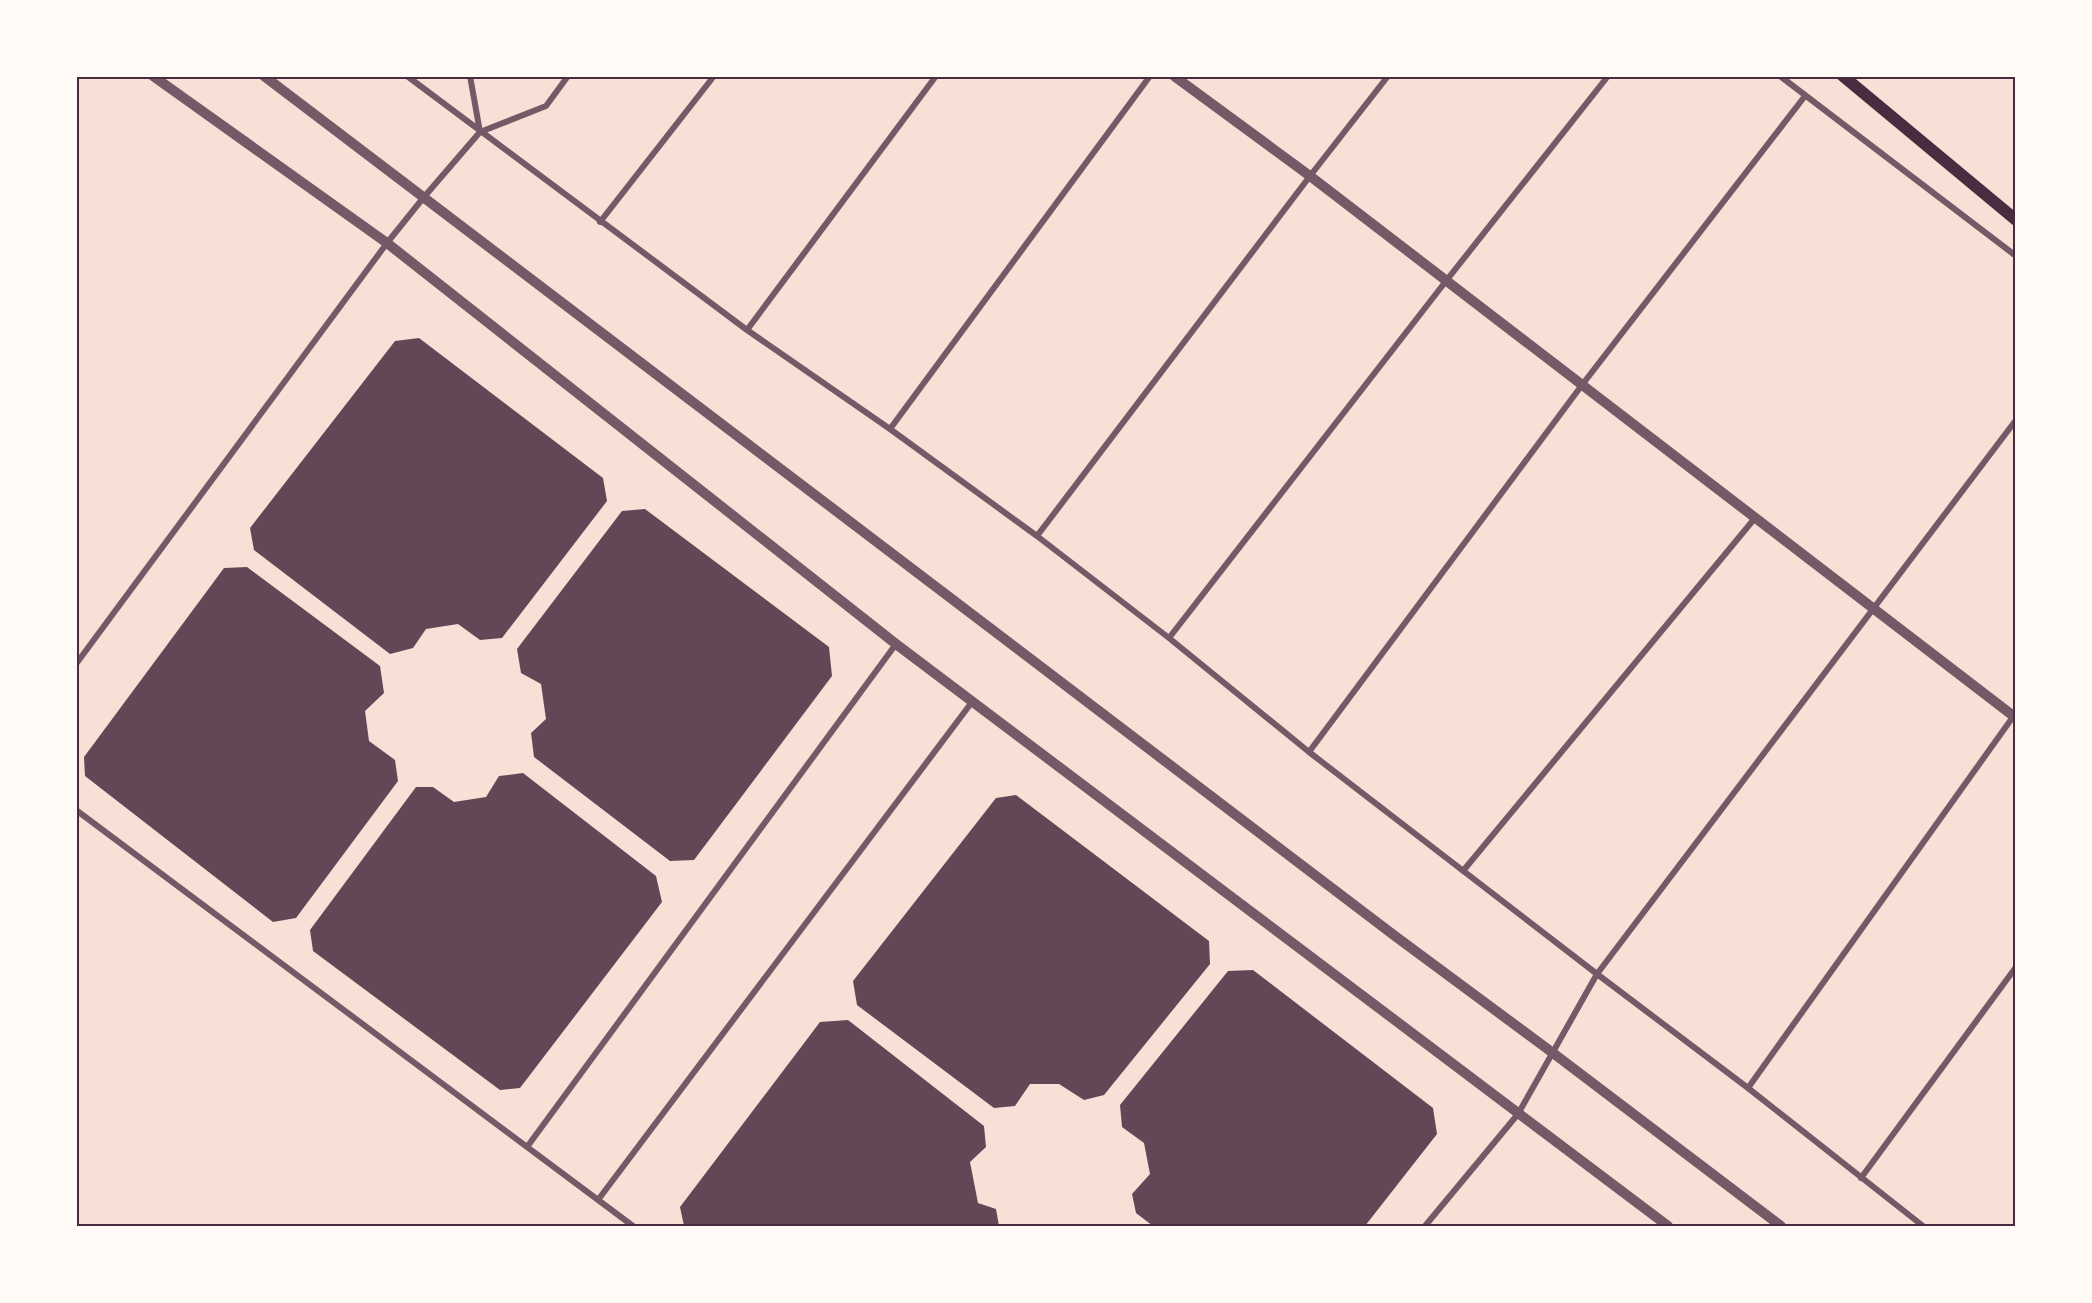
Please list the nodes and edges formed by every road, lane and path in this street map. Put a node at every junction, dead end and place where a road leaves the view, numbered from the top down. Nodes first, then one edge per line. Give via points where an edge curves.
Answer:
1 (153, 76) edge
2 (264, 76) edge
3 (407, 76) edge
4 (470, 76) edge
5 (568, 76) edge
6 (714, 76) edge
7 (936, 76) edge
8 (1150, 76) edge
9 (1174, 76) edge
10 (1388, 76) edge
11 (1608, 76) edge
12 (1780, 76) edge
13 (1843, 76) edge
14 (1805, 96) junction
15 (480, 132) junction
16 (1310, 176) junction
17 (424, 197) junction
18 (2016, 220) edge
19 (600, 222) junction
20 (387, 243) junction
21 (2016, 256) edge
22 (1446, 281) junction
23 (747, 330) junction
24 (1582, 386) junction
25 (2016, 420) edge
26 (890, 429) junction
27 (1755, 518) junction
28 (1037, 536) junction
29 (1872, 608) junction
30 (1169, 638) junction
31 (896, 644) junction
32 (76, 664) edge
33 (972, 702) junction
34 (2015, 716) edge
35 (1310, 752) junction
36 (76, 810) edge
37 (1463, 871) junction
38 (2016, 967) edge
39 (1596, 975) junction
40 (1553, 1053) junction
41 (1748, 1088) junction
42 (1518, 1114) junction
43 (527, 1148) junction
44 (1861, 1178) junction
45 (597, 1200) junction
46 (633, 1227) edge
47 (1425, 1227) edge
48 (1668, 1227) edge
49 (1781, 1227) edge
50 (1923, 1227) edge

1 - 20 street
2 - 17 street
3 - 15 street
4 - 15 street
5 - 15 street via 546,106
6 - 19 street
7 - 23 street
8 - 26 street
9 - 16 street
10 - 16 street
11 - 22 street
12 - 14 street
13 - 18 main road
14 - 21 street
14 - 24 street
15 - 17 street
15 - 19 street
16 - 22 street
16 - 28 street
17 - 20 street
17 - 40 street
19 - 23 street
20 - 31 street
20 - 32 street
22 - 24 street
22 - 30 street
23 - 26 street
24 - 27 street
24 - 35 street
25 - 29 street
26 - 28 street
27 - 29 street
27 - 37 street
28 - 30 street
29 - 34 street
29 - 39 street
30 - 35 street
31 - 33 street
31 - 43 street
33 - 42 street
33 - 45 street
34 - 41 street
35 - 37 street
36 - 43 street
37 - 39 street
38 - 44 street
39 - 40 street
39 - 41 street
40 - 42 street
40 - 49 street
41 - 44 street
42 - 47 street
42 - 48 street
43 - 45 street
44 - 50 street
45 - 46 street

